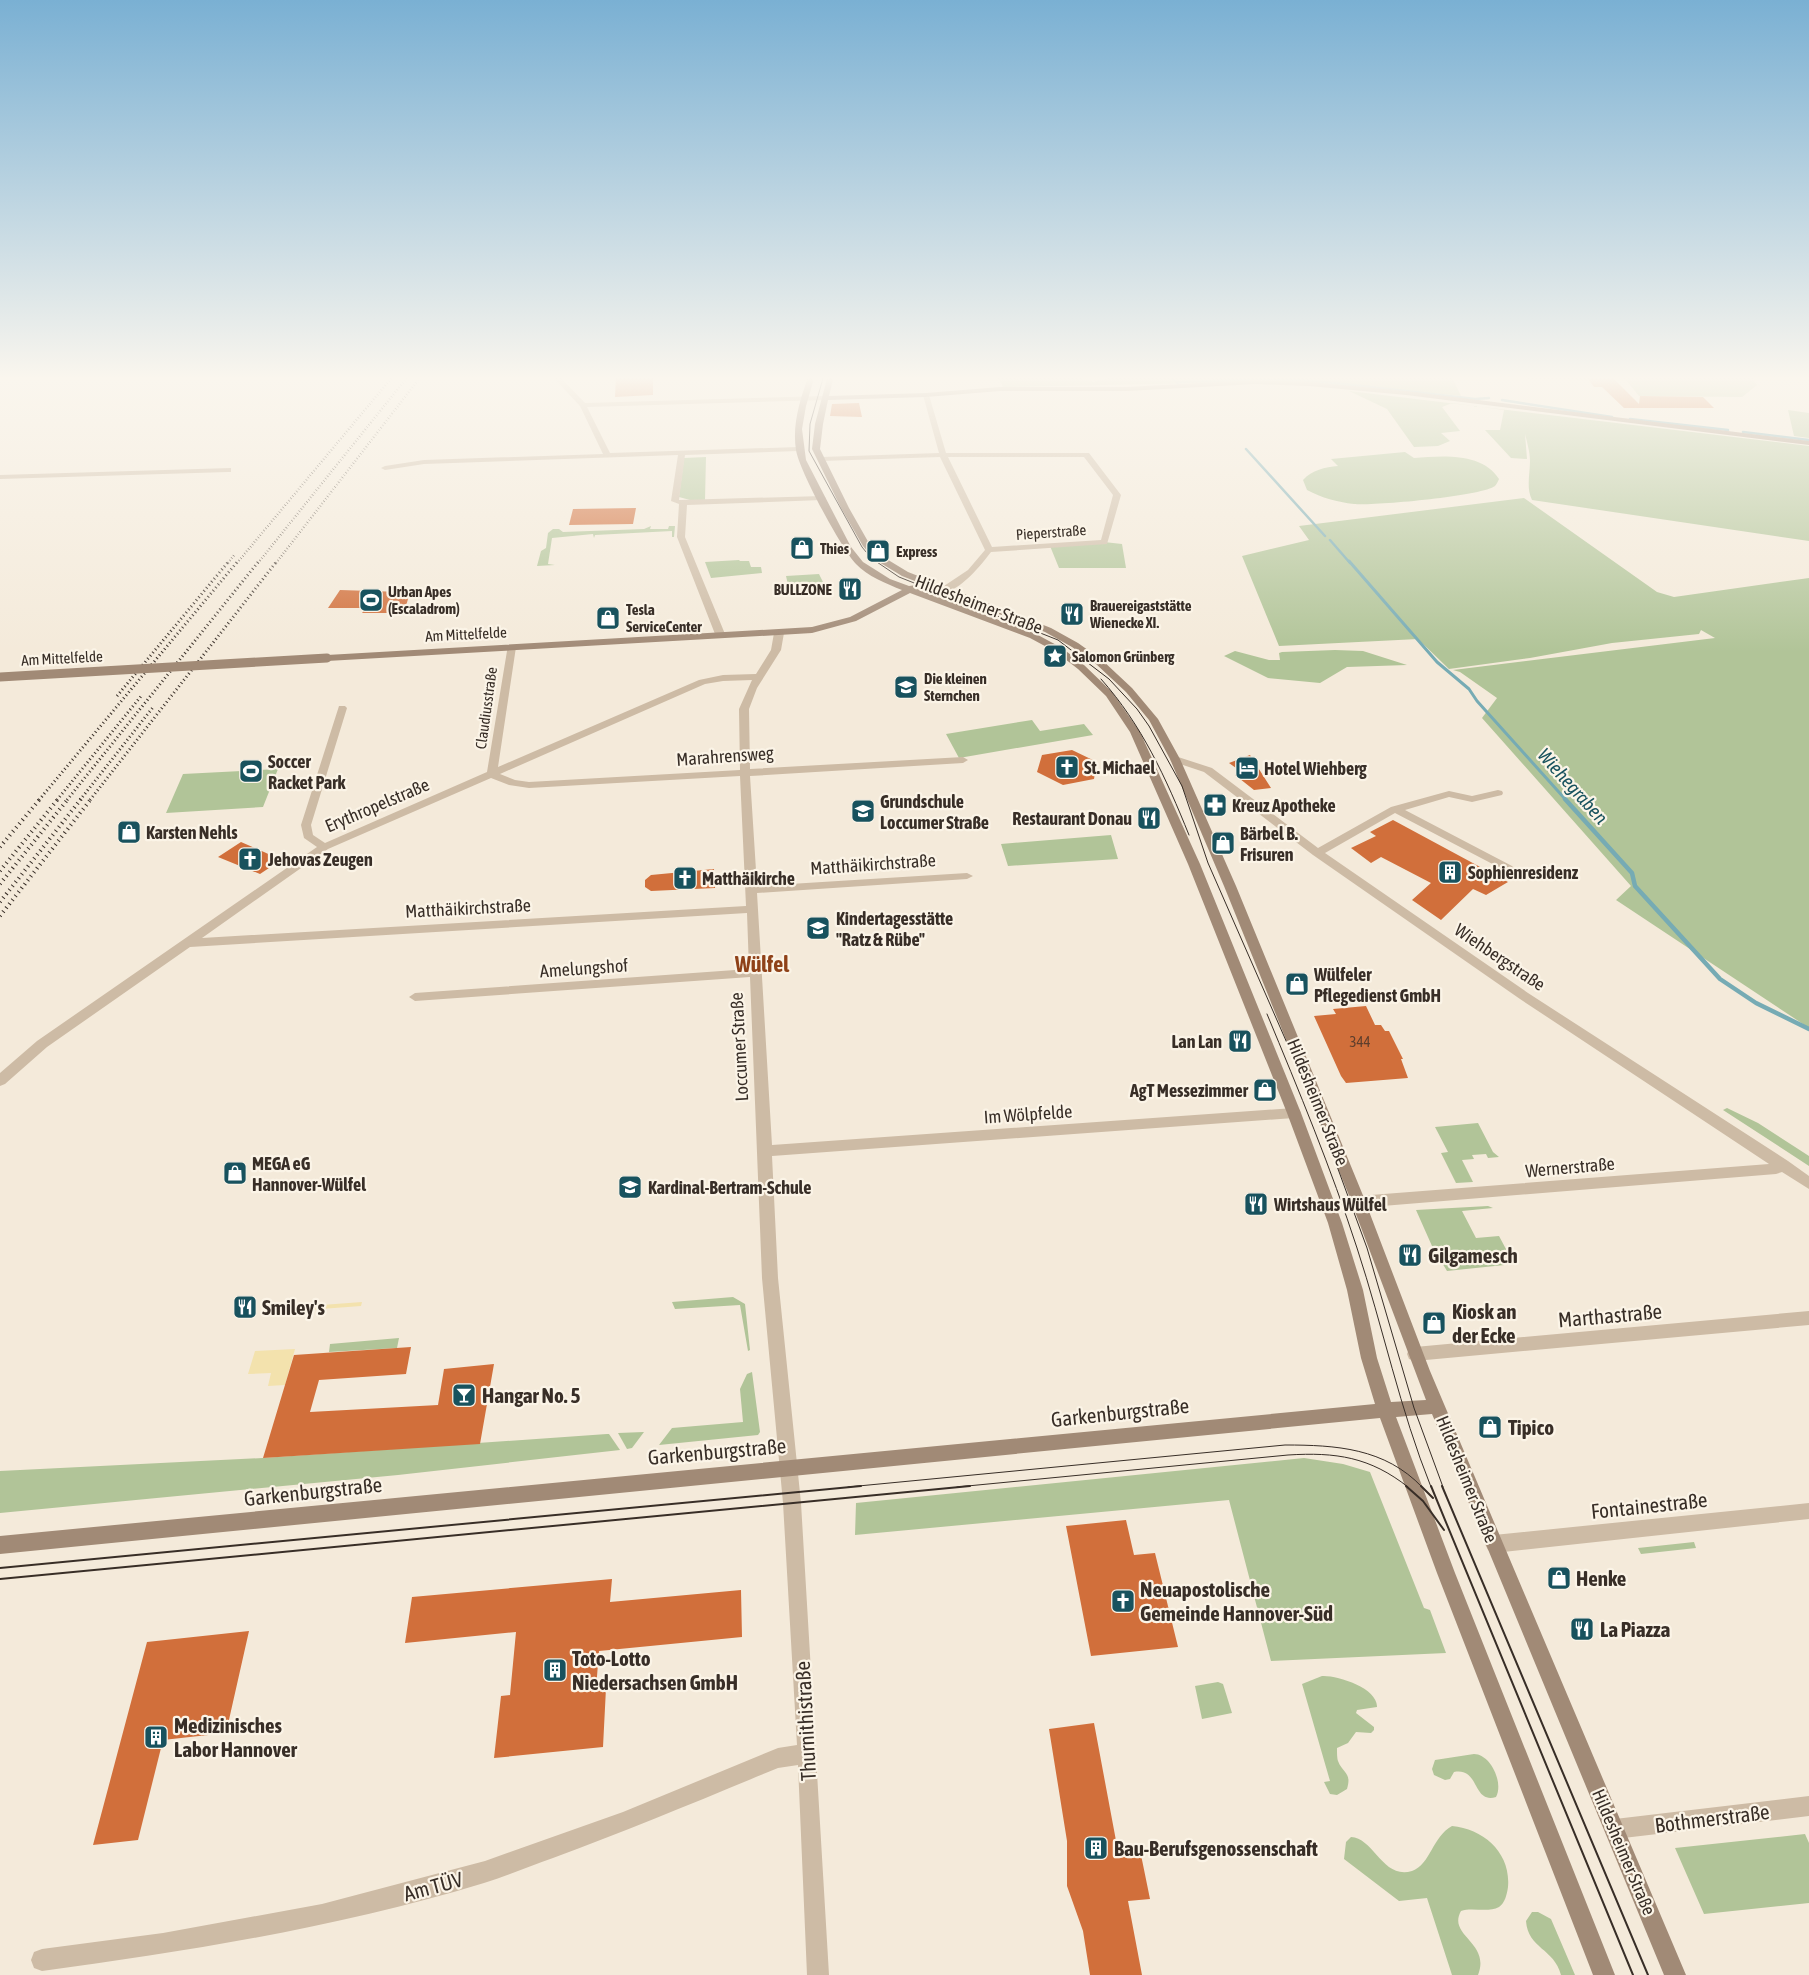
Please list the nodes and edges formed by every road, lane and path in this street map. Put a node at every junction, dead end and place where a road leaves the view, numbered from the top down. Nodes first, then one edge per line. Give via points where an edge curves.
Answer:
1 (390, 467) edge
2 (680, 467) edge
3 (806, 467) edge
4 (826, 467) edge
5 (949, 467) edge
6 (1095, 467) edge
7 (385, 468) dead end
8 (228, 470) dead end
9 (0, 477) edge
10 (822, 498) junction
11 (683, 503) junction
12 (989, 550) junction
13 (923, 582) junction
14 (910, 589) junction
15 (944, 590) junction
16 (779, 633) junction
17 (720, 634) junction
18 (511, 647) junction
19 (0, 677) edge
20 (759, 677) junction
21 (342, 708) dead end
22 (1175, 758) junction
23 (963, 760) dead end
24 (745, 772) junction
25 (492, 774) junction
26 (1498, 793) dead end
27 (1395, 809) junction
28 (324, 847) junction
29 (1317, 853) junction
30 (1508, 868) dead end
31 (967, 876) dead end
32 (751, 890) junction
33 (752, 909) junction
34 (186, 943) junction
35 (755, 973) junction
36 (415, 997) dead end
37 (0, 1081) edge
38 (1294, 1113) junction
39 (765, 1151) junction
40 (1783, 1165) junction
41 (1809, 1183) edge
42 (1358, 1202) junction
43 (1809, 1318) edge
44 (1415, 1354) junction
45 (1438, 1406) junction
46 (1385, 1410) junction
47 (789, 1467) junction
48 (1809, 1511) edge
49 (1494, 1544) junction
50 (0, 1545) edge
51 (807, 1753) junction
52 (1809, 1806) edge
53 (1615, 1829) junction
54 (42, 1960) dead end
55 (818, 1975) edge
56 (1604, 1975) edge
57 (1675, 1975) edge

1 - 7 street
2 - 11 street via 675,501
3 - 10 main road, Hildesheimer Straße
4 - 13 main road, Hildesheimer Straße via 867,546 888,566
5 - 12 street
6 - 12 street, Pieperstraße via 1117,495 1104,542
8 - 9 street
10 - 11 street
10 - 14 main road, Hildesheimer Straße via 847,548 860,564 887,581
11 - 17 street via 681,537
12 - 15 street via 971,572
13 - 14 main road, Am Mittelfelde
13 - 15 main road, Hildesheimer Straße
14 - 16 main road, Am Mittelfelde via 853,620 812,630
14 - 38 main road, Hildesheimer Straße via 1030,635 1059,650 1081,667 1120,709 1135,732 1190,855
15 - 22 main road, Hildesheimer Straße via 1048,630 1075,645 1129,690 1153,719
16 - 17 main road, Am Mittelfelde
16 - 20 street, Loccumer Straße via 776,650
17 - 18 main road, Am Mittelfelde
18 - 19 main road, Am Mittelfelde, bridge
18 - 25 street, Claudiusstraße
20 - 24 street, Loccumer Straße via 744,709
20 - 25 street, Erythropelstraße via 702,682
21 - 28 street via 306,825 308,836
22 - 29 street, Wiehbergstraße via 1208,770
22 - 42 main road, Hildesheimer Straße
23 - 24 street, Marahrensweg
24 - 25 street, Marahrensweg via 529,786 506,782
24 - 32 street, Loccumer Straße
25 - 28 street, Erythropelstraße
26 - 27 street via 1472,799 1449,794
27 - 29 street
27 - 30 street
28 - 34 street, Erythropelstraße
29 - 40 street, Wiehbergstraße via 1532,1001
31 - 32 street, Matthäikirchstraße
32 - 33 street, Loccumer Straße
33 - 34 street, Matthäikirchstraße
33 - 35 street, Loccumer Straße
34 - 37 street, Erythropelstraße via 42,1044
35 - 36 street, Amelungshof
35 - 39 street, Loccumer Straße
38 - 39 street, Im Wölpfelde
38 - 46 main road, Hildesheimer Straße via 1335,1223
39 - 47 street, Loccumer Straße via 770,1278
40 - 41 street, Wiehbergstraße
40 - 42 street, Wernerstraße via 1776,1169
42 - 44 main road, Hildesheimer Straße
43 - 44 street, Marthastraße
44 - 45 main road, Hildesheimer Straße
45 - 46 main road, Garkenburgstraße
45 - 49 main road, Hildesheimer Straße
46 - 47 main road, Garkenburgstraße
46 - 56 main road, Hildesheimer Straße
47 - 50 main road, Garkenburgstraße
47 - 51 street, Thurnithistraße
48 - 49 street, Fontainestraße
49 - 53 main road, Hildesheimer Straße
51 - 54 street, Am TÜV via 778,1758 623,1822 485,1872 371,1903 163,1944
51 - 55 street, Thurnithistraße
52 - 53 street, Bothmerstraße
53 - 57 main road, Hildesheimer Straße

